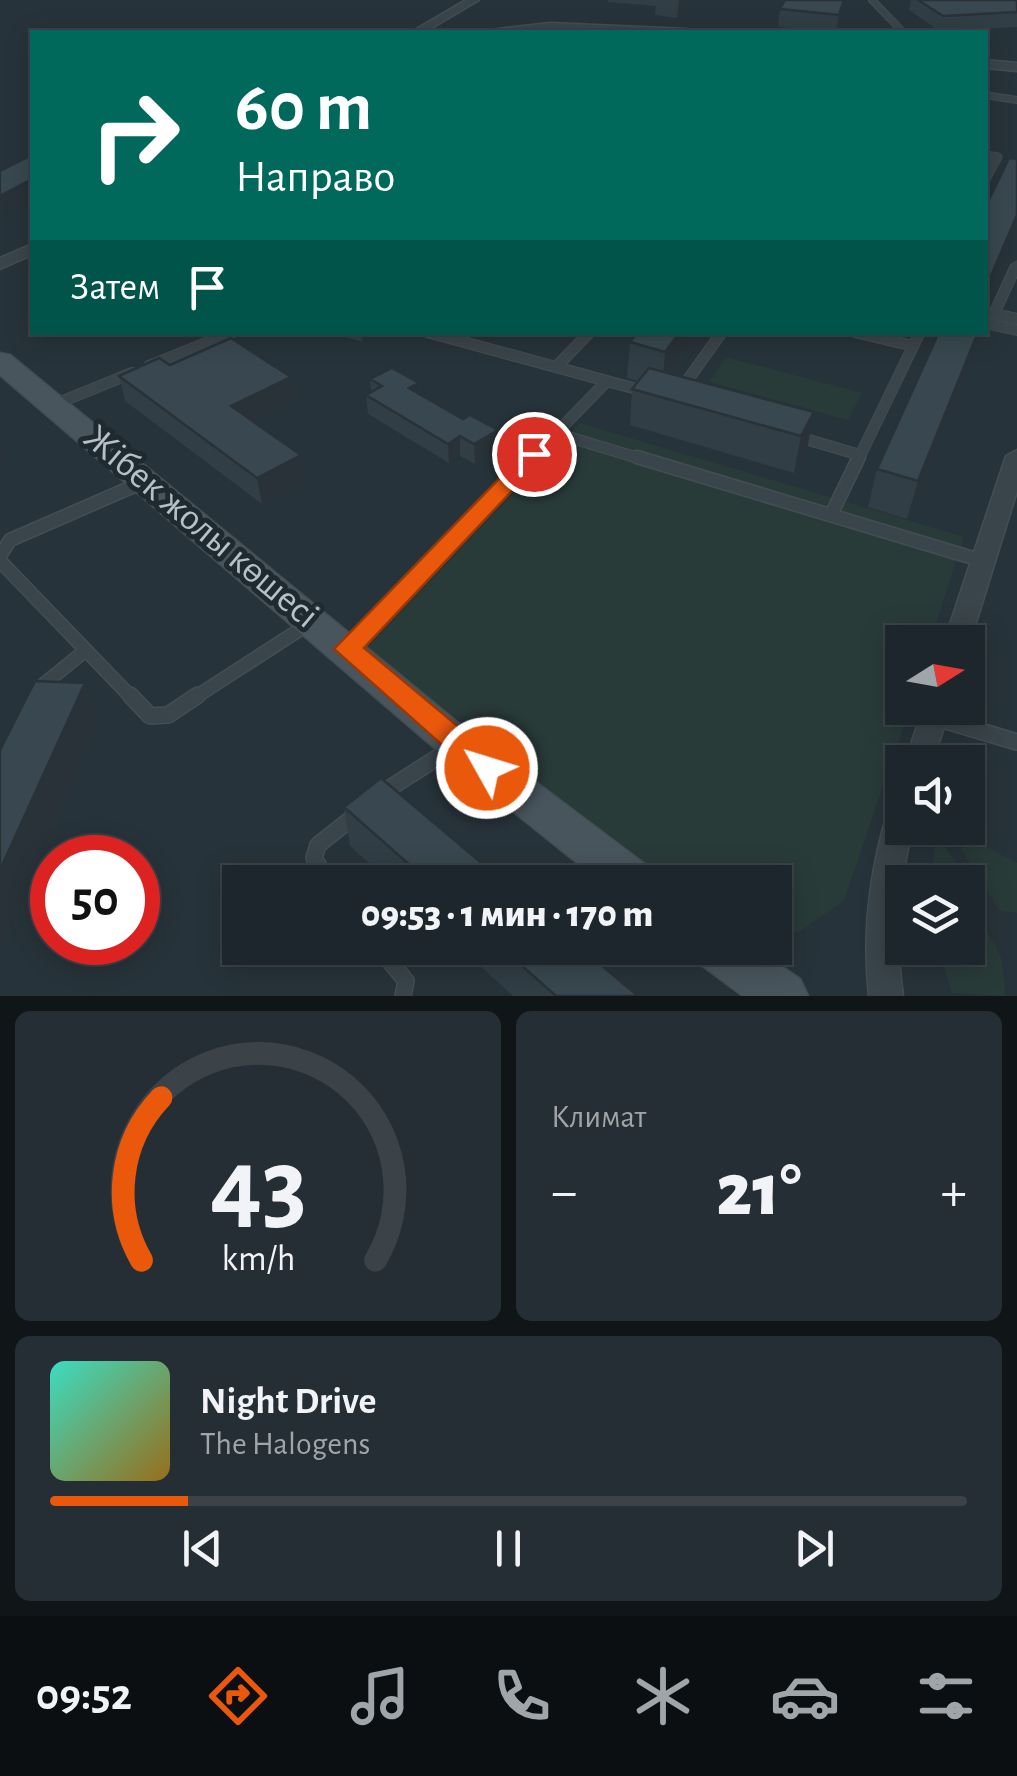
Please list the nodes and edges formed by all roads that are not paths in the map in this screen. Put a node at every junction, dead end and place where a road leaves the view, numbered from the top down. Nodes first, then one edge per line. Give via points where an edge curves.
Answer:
1 (474, 0) edge
2 (872, 0) edge
3 (421, 30) edge
4 (900, 30) edge
5 (988, 64) edge
6 (1017, 67) edge
7 (988, 95) edge
8 (1017, 100) edge
9 (988, 155) edge
10 (988, 174) edge
11 (988, 178) edge
12 (1002, 180) edge
13 (30, 249) edge
14 (0, 264) edge
15 (1017, 265) edge
16 (1017, 319) edge
17 (988, 323) edge
18 (1017, 330) edge
19 (227, 335) edge
20 (445, 335) edge
21 (587, 335) edge
22 (720, 335) edge
23 (868, 335) edge
24 (918, 335) edge
25 (913, 346) junction
26 (0, 361) edge
27 (556, 367) junction
28 (607, 380) junction
29 (657, 395) edge
30 (674, 400) edge
31 (53, 405) junction
32 (556, 432) junction
33 (786, 433) edge
34 (860, 455) junction
35 (1017, 456) edge
36 (145, 481) junction
37 (831, 515) junction
38 (5, 539) edge
39 (0, 559) edge
40 (983, 561) junction
41 (314, 621) junction
42 (962, 625) edge
43 (348, 649) junction
44 (86, 650) junction
45 (32, 693) edge
46 (970, 725) edge
47 (1017, 742) edge
48 (458, 745) junction
49 (382, 794) junction
50 (397, 806) edge
51 (895, 845) edge
52 (318, 865) edge
53 (612, 865) edge
54 (391, 965) edge
55 (740, 965) edge
56 (409, 991) edge
57 (783, 996) edge
58 (886, 996) edge

1 - 3 street
2 - 4 lane
5 - 6 street
7 - 8 lane
9 - 10 lane via 998,157
11 - 12 lane
13 - 14 street
15 - 16 lane via 994,314
17 - 18 lane
19 - 31 lane
20 - 27 lane
21 - 27 lane
22 - 30 lane
23 - 25 lane
24 - 25 lane
25 - 34 lane
26 - 31 main road, Жібек жолы көшесі
27 - 28 lane
28 - 29 lane
28 - 32 lane
31 - 36 main road, Жібек жолы көшесі
32 - 37 lane
32 - 43 lane
33 - 34 lane
34 - 37 lane
35 - 40 street
36 - 38 lane
36 - 41 main road, Жібек жолы көшесі
37 - 40 lane
38 - 39 lane
39 - 44 lane
40 - 42 street
41 - 43 main road, Жібек жолы көшесі
41 - 44 lane via 168,715 150,716
43 - 48 main road, Жібек жолы көшесі
44 - 45 lane
46 - 47 lane
48 - 49 lane
48 - 53 main road, Жібек жолы көшесі
49 - 50 lane
49 - 52 lane via 318,846
51 - 58 street via 879,917
54 - 56 lane
55 - 57 main road

